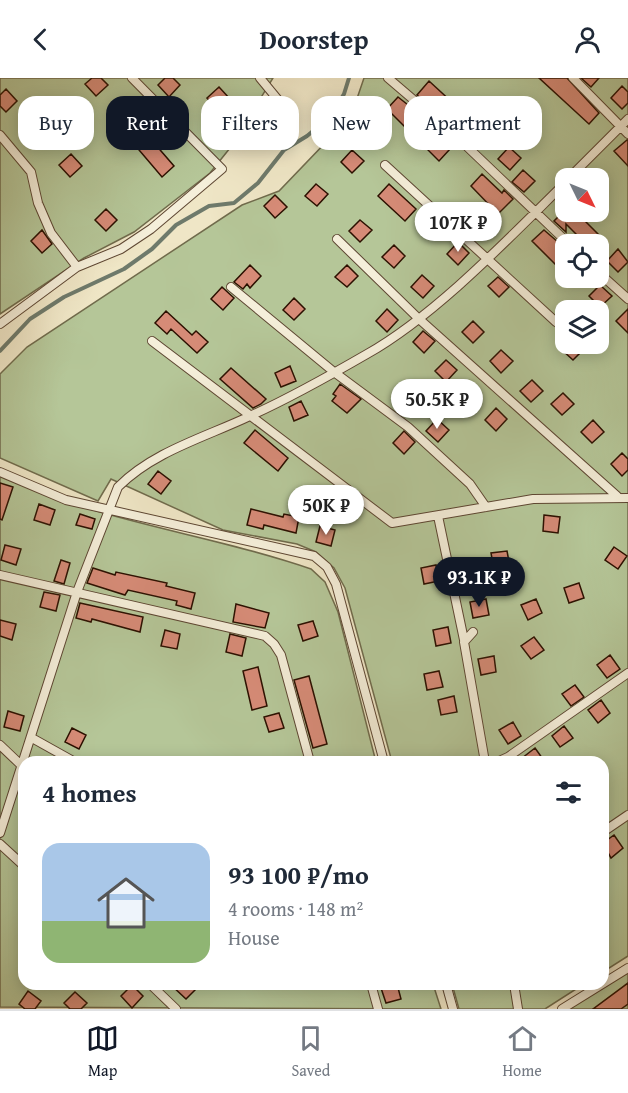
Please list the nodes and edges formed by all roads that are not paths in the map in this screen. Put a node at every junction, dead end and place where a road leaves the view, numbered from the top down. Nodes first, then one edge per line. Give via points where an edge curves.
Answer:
1 (132, 78) edge
2 (260, 78) edge
3 (388, 78) edge
4 (573, 78) edge
5 (275, 96) edge
6 (628, 119) edge
7 (621, 126) junction
8 (628, 134) edge
9 (0, 135) edge
10 (385, 165) dead end
11 (579, 168) edge
12 (555, 192) edge
13 (534, 213) junction
14 (558, 234) edge
15 (337, 239) dead end
16 (487, 258) junction
17 (77, 267) junction
18 (609, 282) edge
19 (231, 286) dead end
20 (628, 299) edge
21 (418, 318) junction
22 (555, 321) edge
23 (0, 324) edge
24 (152, 341) dead end
25 (334, 372) junction
26 (251, 416) junction
27 (0, 472) edge
28 (617, 496) junction
29 (628, 498) edge
30 (486, 507) junction
31 (107, 510) junction
32 (438, 516) junction
33 (0, 575) edge
34 (77, 592) junction
35 (473, 632) dead end
36 (464, 642) junction
37 (628, 674) edge
38 (32, 738) junction
39 (0, 745) edge
40 (25, 756) edge
41 (64, 756) edge
42 (308, 756) edge
43 (382, 756) edge
44 (484, 756) edge
45 (511, 756) edge
46 (18, 762) edge
47 (18, 775) edge
48 (628, 815) edge
49 (609, 828) edge
50 (0, 832) edge
51 (0, 844) edge
52 (18, 860) edge
53 (628, 968) edge
54 (609, 980) edge
55 (156, 990) edge
56 (373, 990) edge
57 (448, 990) edge
58 (515, 990) edge
59 (593, 990) edge
60 (176, 1009) edge
61 (378, 1009) edge
62 (453, 1009) edge
63 (518, 1009) edge
64 (562, 1009) edge

1 - 17 lane via 222,170 151,230 121,249
2 - 5 lane
3 - 13 lane via 457,136
4 - 7 lane
6 - 7 lane
7 - 8 lane
7 - 11 lane
9 - 17 lane via 31,172 38,203 51,233
10 - 16 lane
12 - 13 lane
13 - 14 lane
13 - 16 lane
15 - 21 lane
16 - 21 lane
16 - 22 lane
17 - 23 lane
18 - 20 lane
19 - 25 lane
21 - 25 lane
21 - 28 lane
24 - 26 lane
25 - 26 lane
25 - 30 lane via 408,427 470,484
26 - 31 lane via 165,454 130,475 118,487
26 - 32 lane via 392,523
27 - 31 lane via 66,500
28 - 29 lane
28 - 30 lane via 533,499
30 - 32 lane
31 - 34 lane
31 - 43 lane via 297,550 314,556 327,567 336,584
32 - 36 lane
33 - 34 lane
34 - 38 lane
34 - 42 lane via 265,636 281,655
35 - 36 lane
36 - 44 lane
37 - 45 lane
38 - 40 lane
38 - 41 lane
39 - 46 lane
47 - 50 lane
48 - 49 lane
51 - 52 lane
53 - 54 lane
55 - 60 lane
56 - 61 lane
57 - 62 lane
58 - 63 lane
59 - 64 lane

